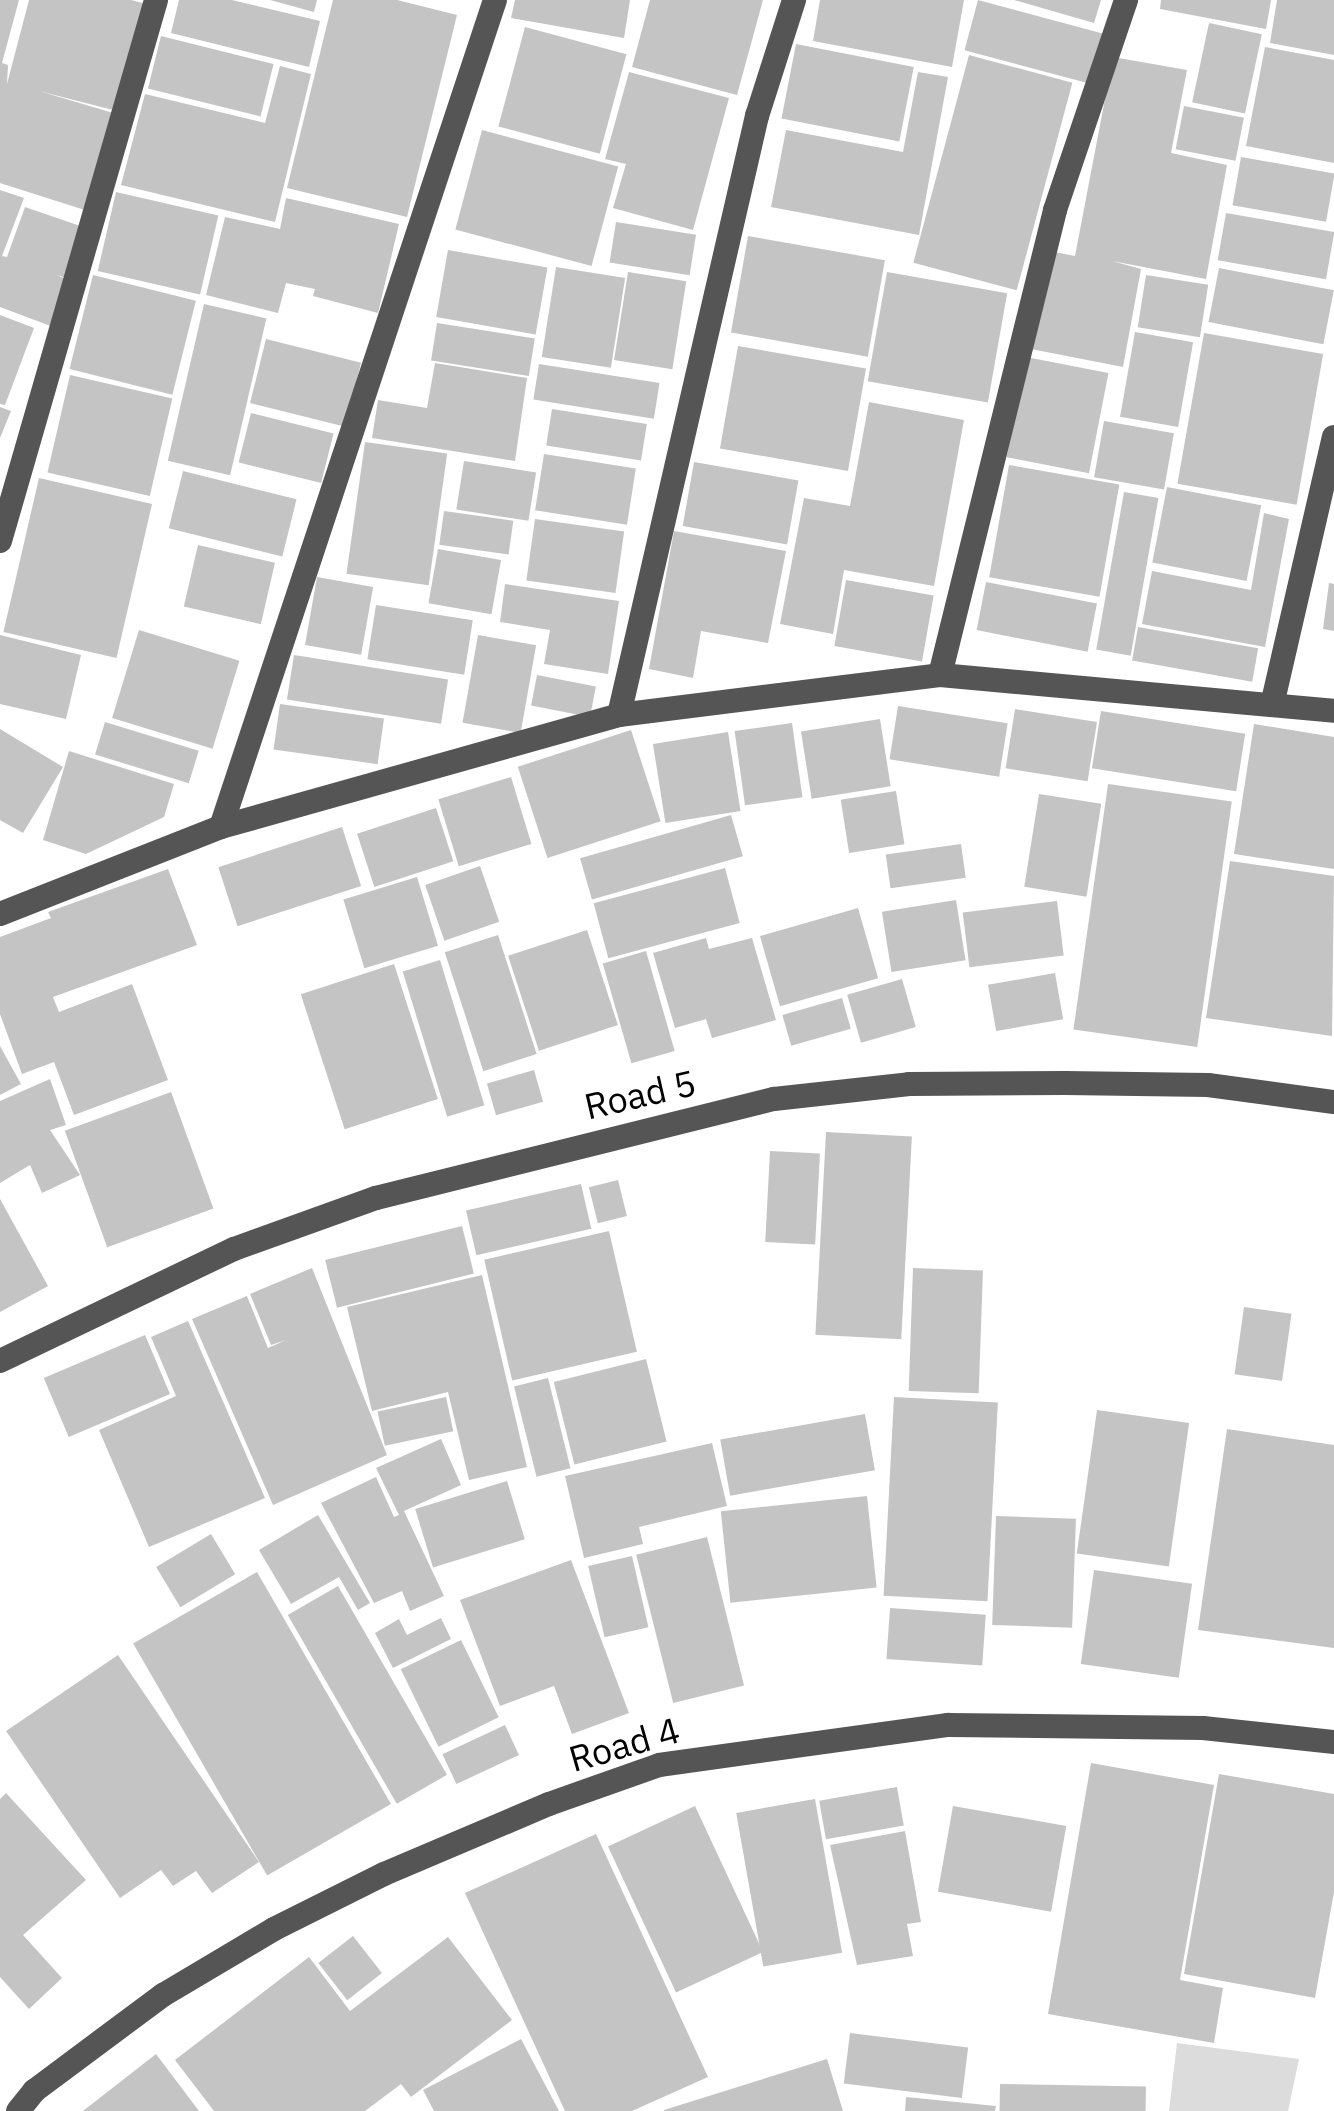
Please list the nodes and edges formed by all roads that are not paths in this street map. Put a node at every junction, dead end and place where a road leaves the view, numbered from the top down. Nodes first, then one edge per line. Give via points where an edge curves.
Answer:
1 (156, 0) edge
2 (495, 0) edge
3 (794, 0) edge
4 (1126, 0) edge
5 (1334, 437) edge
6 (0, 541) edge
7 (940, 675) junction
8 (1272, 705) junction
9 (1334, 711) edge
10 (619, 715) junction
11 (221, 827) junction
12 (0, 914) edge
13 (1334, 1102) edge
14 (0, 1361) edge
15 (1334, 1742) edge
16 (19, 2111) edge

1 - 6 street
2 - 11 street
3 - 10 street via 757,116
4 - 7 street via 1055,210
5 - 8 street
7 - 8 street
7 - 10 street
8 - 9 street
10 - 11 street
11 - 12 street
13 - 14 street, Road 5 via 1208,1085 1065,1083 908,1084 774,1099 376,1198 234,1249
15 - 16 street, Road 4 via 1203,1728 948,1725 659,1765 384,1874 274,1929 163,1995 34,2091

